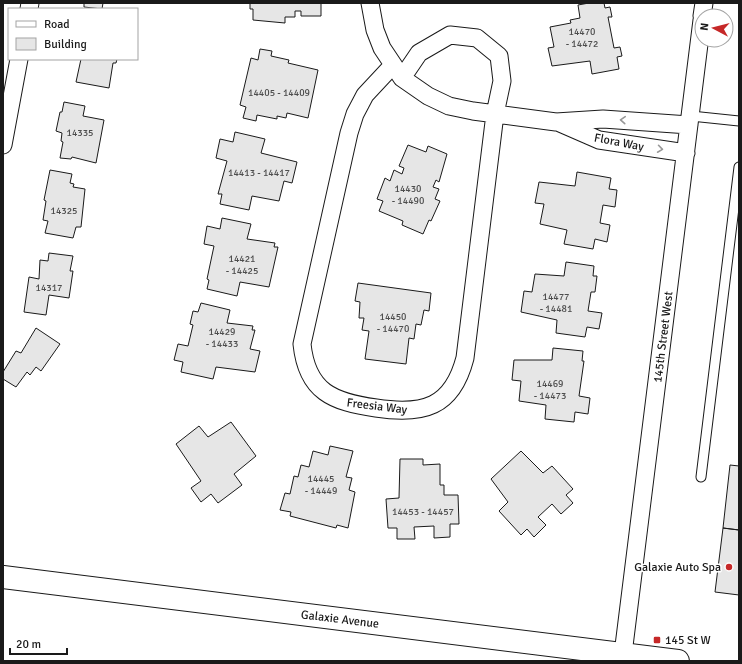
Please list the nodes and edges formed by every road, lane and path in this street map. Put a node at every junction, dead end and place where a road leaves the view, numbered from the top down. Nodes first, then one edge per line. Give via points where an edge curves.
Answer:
1 (370, 3) edge
2 (699, 48) edge
3 (14, 61) edge
4 (397, 71) junction
5 (495, 114) junction
6 (690, 120) junction
7 (739, 121) edge
8 (556, 122) junction
9 (3, 145) edge
10 (686, 153) junction
11 (739, 167) edge
12 (701, 477) dead end
13 (3, 577) edge
14 (623, 654) junction
15 (678, 661) edge

1 - 4 street, Flora Way via 375,30 382,48
2 - 6 street, 145th Street West
3 - 9 street
4 - 5 street, Flora Way via 428,96 449,106
4 - 5 street via 419,53 450,35 477,38 499,56 502,81
4 - 5 street, Freesia Way via 365,95 351,127 303,332 306,369 312,380 330,397 353,405 408,411 432,405 451,391 458,381 465,358
5 - 8 street, Flora Way
6 - 7 lane
6 -> 8 street, Flora Way via 603,119
6 - 10 street, 145th Street West
8 -> 10 street, Flora Way via 599,140
10 - 14 street, 145th Street West
11 - 12 lane
13 - 14 street, Galaxie Avenue
14 - 15 street, Galaxie Avenue

